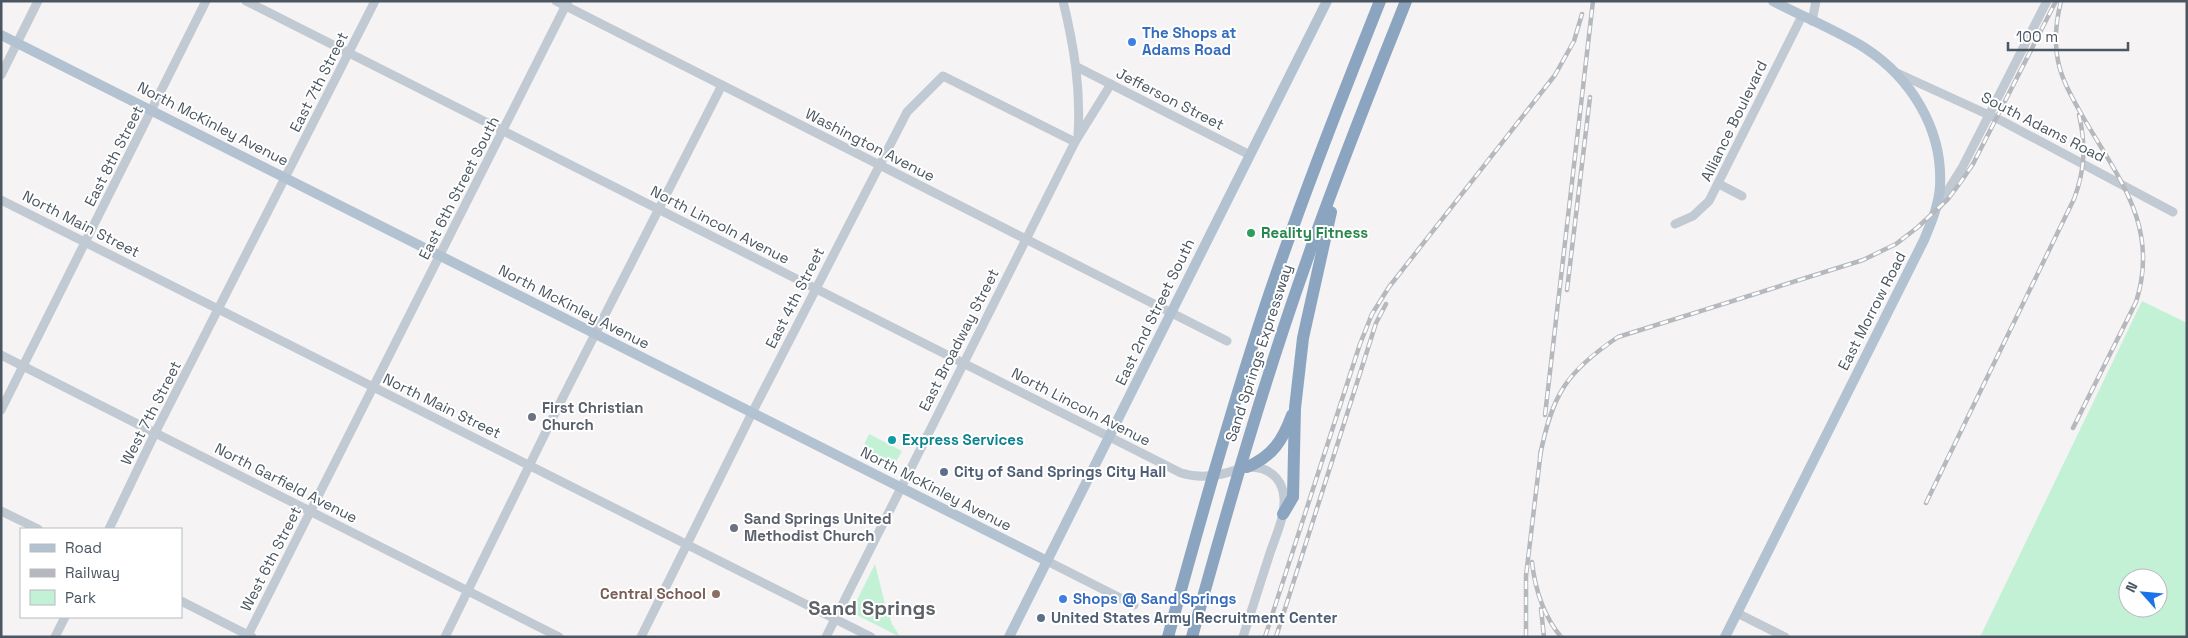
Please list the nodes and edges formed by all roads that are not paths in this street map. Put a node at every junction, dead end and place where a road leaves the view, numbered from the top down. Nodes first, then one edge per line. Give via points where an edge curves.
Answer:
1 (38, 1) edge
2 (206, 1) edge
3 (246, 1) edge
4 (375, 1) edge
5 (556, 1) edge
6 (1063, 1) edge
7 (1327, 1) edge
8 (1380, 1) edge
9 (1406, 1) edge
10 (1773, 1) edge
11 (1816, 1) edge
12 (2047, 1) edge
13 (567, 4) edge
14 (1802, 16) junction
15 (1812, 21) junction
16 (1, 35) edge
17 (17, 43) junction
18 (349, 53) junction
19 (1077, 67) junction
20 (1897, 74) junction
21 (1, 75) edge
22 (1112, 84) junction
23 (722, 85) junction
24 (152, 110) junction
25 (1989, 115) junction
26 (504, 131) junction
27 (1076, 140) junction
28 (1250, 155) junction
29 (879, 164) junction
30 (1342, 164) junction
31 (286, 178) junction
32 (1718, 184) junction
33 (1742, 196) dead end
34 (1, 200) edge
35 (1937, 208) junction
36 (659, 209) junction
37 (2173, 212) dead end
38 (1675, 224) dead end
39 (1026, 239) junction
40 (86, 242) junction
41 (440, 256) junction
42 (815, 289) junction
43 (219, 309) junction
44 (1172, 312) junction
45 (596, 334) junction
46 (1227, 341) dead end
47 (1, 355) edge
48 (963, 363) junction
49 (22, 365) junction
50 (374, 388) junction
51 (1295, 408) junction
52 (1, 410) edge
53 (752, 413) junction
54 (156, 432) junction
55 (1110, 437) junction
56 (531, 465) junction
57 (1247, 467) junction
58 (901, 488) junction
59 (1, 511) edge
60 (310, 512) junction
61 (1283, 514) junction
62 (36, 528) edge
63 (108, 528) edge
64 (687, 543) junction
65 (1047, 561) junction
66 (468, 590) junction
67 (182, 602) edge
68 (1134, 605) dead end
69 (1738, 613) junction
70 (64, 618) edge
71 (835, 619) junction
72 (249, 636) edge
73 (55, 637) edge
74 (445, 637) edge
75 (559, 637) edge
76 (641, 637) edge
77 (826, 637) edge
78 (871, 637) edge
79 (1009, 637) edge
80 (1168, 637) edge
81 (1192, 637) edge
82 (1243, 637) edge
83 (1725, 637) edge
84 (1785, 637) edge

1 - 17 street
2 - 24 street, East 8th Street
3 - 18 street, North Lincoln Avenue
4 - 18 street, East 7th Street
5 - 13 street, Washington Avenue
6 - 19 street, East Broadway Street
7 - 28 main road, East 2nd Street South
8 - 80 highway, Sand Springs Expressway via 1264,312 1205,502
9 - 30 highway, Sand Springs Expressway
10 - 14 main road, South Adams Road
11 - 15 street
12 - 25 street, East Morrow Road
13 - 23 street, Washington Avenue
13 - 26 street, East 6th Street South
14 - 15 main road, South Adams Road
14 - 32 street, Alliance Boulevard
15 - 20 main road, South Adams Road via 1865,48
16 - 17 main road, North McKinley Avenue
17 - 21 street
17 - 24 main road, North McKinley Avenue
18 - 26 street, North Lincoln Avenue
18 - 31 street, East 7th Street
19 - 22 street, Jefferson Street
19 - 27 street, East Broadway Street via 1079,104
20 - 25 street, South Adams Road
20 - 35 main road, South Adams Road via 1922,109 1938,150 1940,187
22 - 27 street
22 - 28 street, Jefferson Street
23 - 29 street, Washington Avenue
23 - 36 street
24 - 31 main road, North McKinley Avenue
24 - 40 street, East 8th Street
25 - 35 street, East Morrow Road
25 - 37 street, South Adams Road
26 - 36 street, North Lincoln Avenue
26 - 41 street, East 6th Street South
27 - 29 street, East 4th Street via 943,76 907,112
27 - 39 street, East Broadway Street
28 - 44 main road, East 2nd Street South
29 - 39 street, Washington Avenue
29 - 42 street, East 4th Street
30 - 51 highway via 1303,338
30 - 81 highway, Sand Springs Expressway via 1307,258 1247,442
31 - 41 main road, North McKinley Avenue
31 - 43 street, East 7th Street
32 - 33 street
32 - 38 street, Alliance Boulevard via 1702,209
34 - 40 street, North Main Street
35 - 69 main road, East Morrow Road
36 - 42 street, North Lincoln Avenue
36 - 45 street
39 - 44 street, Washington Avenue
39 - 48 street, East Broadway Street
40 - 43 street, North Main Street
40 - 49 street, East 8th Street
41 - 45 main road, North McKinley Avenue
41 - 50 street, East 6th Street South
42 - 48 street, North Lincoln Avenue
42 - 53 street, East 4th Street
43 - 50 street, North Main Street
43 - 54 street, West 7th Street
44 - 46 street, Washington Avenue
44 - 55 main road, East 2nd Street South
45 - 53 main road, North McKinley Avenue
45 - 56 street
47 - 49 street, North Garfield Avenue
48 - 55 street, North Lincoln Avenue
48 - 58 street, East Broadway Street
49 - 52 street, East 8th Street
49 - 54 street, North Garfield Avenue
50 - 56 street, North Main Street
50 - 60 street, West 6th Street
51 - 57 highway via 1276,448 1261,461
51 - 61 highway via 1293,497
53 - 58 main road, North McKinley Avenue
53 - 64 street, East 4th Street
54 - 60 street, North Garfield Avenue
54 - 63 street, West 7th Street
55 - 57 street, North Lincoln Avenue via 1193,476 1222,474
55 - 65 main road, East 2nd Street South
56 - 64 street, North Main Street
56 - 66 street
57 - 61 street via 1267,470 1279,480 1284,498
58 - 65 main road, North McKinley Avenue
58 - 71 street, East Broadway Street
59 - 62 street
60 - 66 street, North Garfield Avenue
60 - 72 street, West 6th Street
61 - 82 street
64 - 71 street, North Main Street
64 - 76 street, East 4th Street
65 - 68 street, North McKinley Avenue
65 - 79 main road, East 2nd Street South
66 - 74 street
66 - 75 street, North Garfield Avenue
67 - 72 street
69 - 83 main road, East Morrow Road
69 - 84 street
70 - 73 street
71 - 77 street, East Broadway Street
71 - 78 street, North Main Street

